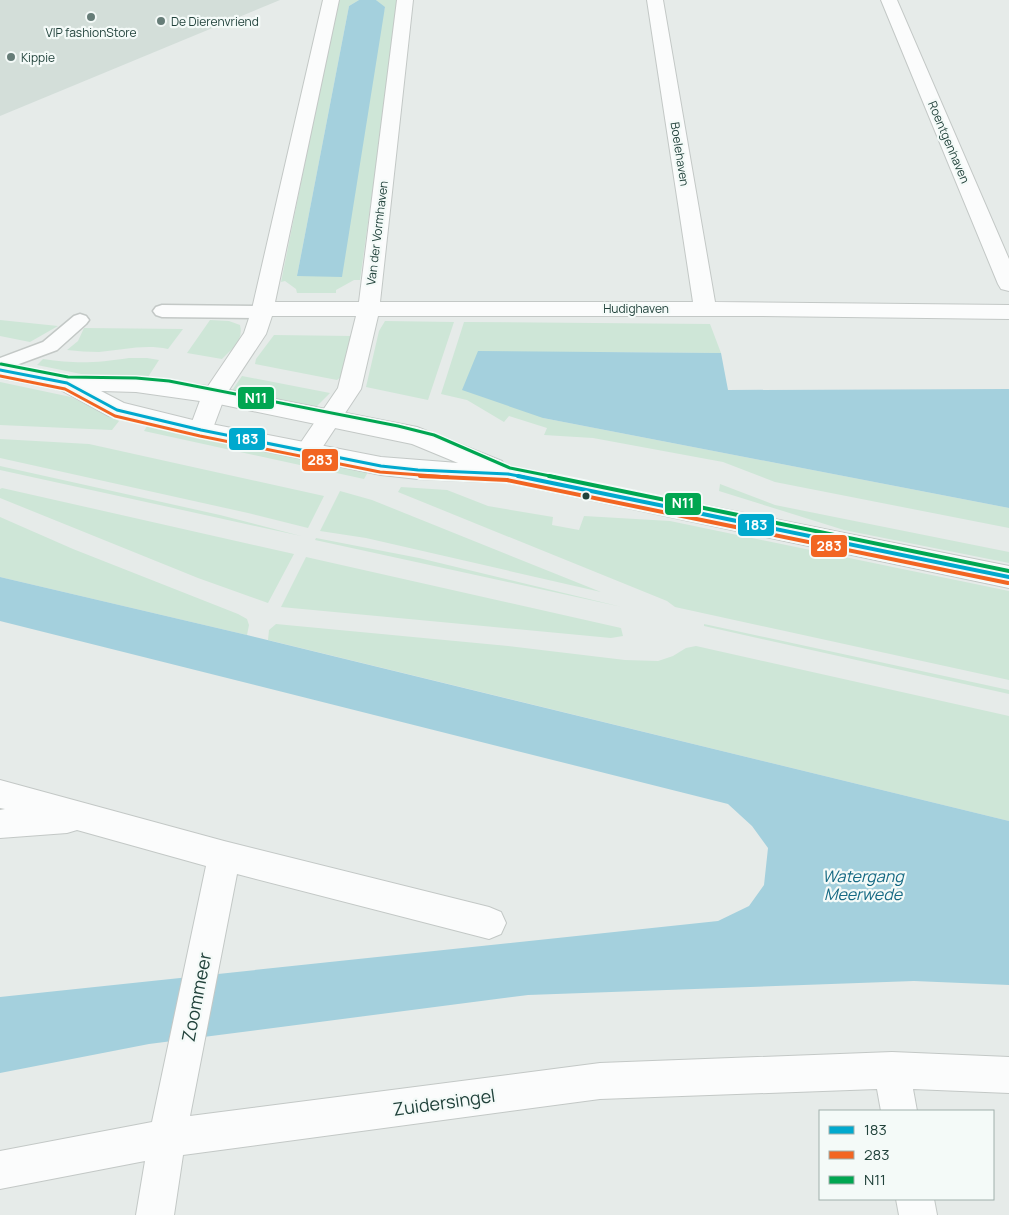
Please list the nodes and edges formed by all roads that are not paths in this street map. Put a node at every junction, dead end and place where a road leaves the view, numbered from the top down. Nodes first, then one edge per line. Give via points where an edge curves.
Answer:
1 (331, 0) edge
2 (405, 0) edge
3 (655, 0) edge
4 (889, 0) edge
5 (1009, 284) edge
6 (369, 307) junction
7 (705, 309) junction
8 (162, 311) dead end
9 (262, 311) junction
10 (1009, 312) edge
11 (80, 320) dead end
12 (0, 365) edge
13 (0, 370) edge
14 (67, 383) junction
15 (214, 395) junction
16 (330, 418) junction
17 (201, 430) junction
18 (307, 451) junction
19 (508, 474) junction
20 (1009, 577) edge
21 (0, 794) edge
22 (88, 817) junction
23 (0, 824) edge
24 (224, 856) junction
25 (488, 923) dead end
26 (892, 1070) junction
27 (1009, 1075) edge
28 (899, 1110) edge
29 (167, 1138) junction
30 (0, 1170) edge
31 (915, 1200) edge
32 (155, 1215) edge
33 (918, 1215) edge

1 - 9 street
2 - 6 street, Van der Vormhaven
3 - 7 street, Boelehaven
4 - 5 street, Roentgenhaven
6 - 7 street, Hudighaven
6 - 9 street, Hudighaven
6 - 16 street, Van der Vormhaven via 348,389
7 - 10 street, Hudighaven
8 - 9 lane
9 - 15 street via 255,334
11 - 12 lane via 50,346
13 - 14 street
14 - 15 street via 136,384
14 - 17 street via 117,410
15 - 16 street
15 - 17 street
16 - 18 street, Van der Vormhaven
16 - 19 street via 432,440
17 - 18 street
18 - 19 street via 388,467
19 - 20 street
21 - 22 street
22 - 23 street
22 - 24 street
24 - 25 street
24 - 29 street, Zoommeer
26 - 27 street, Zuidersingel
26 - 28 street
26 - 29 street, Zuidersingel via 600,1081
29 - 30 street, Zuidersingel
29 - 32 street, Zoommeer
31 - 33 street

